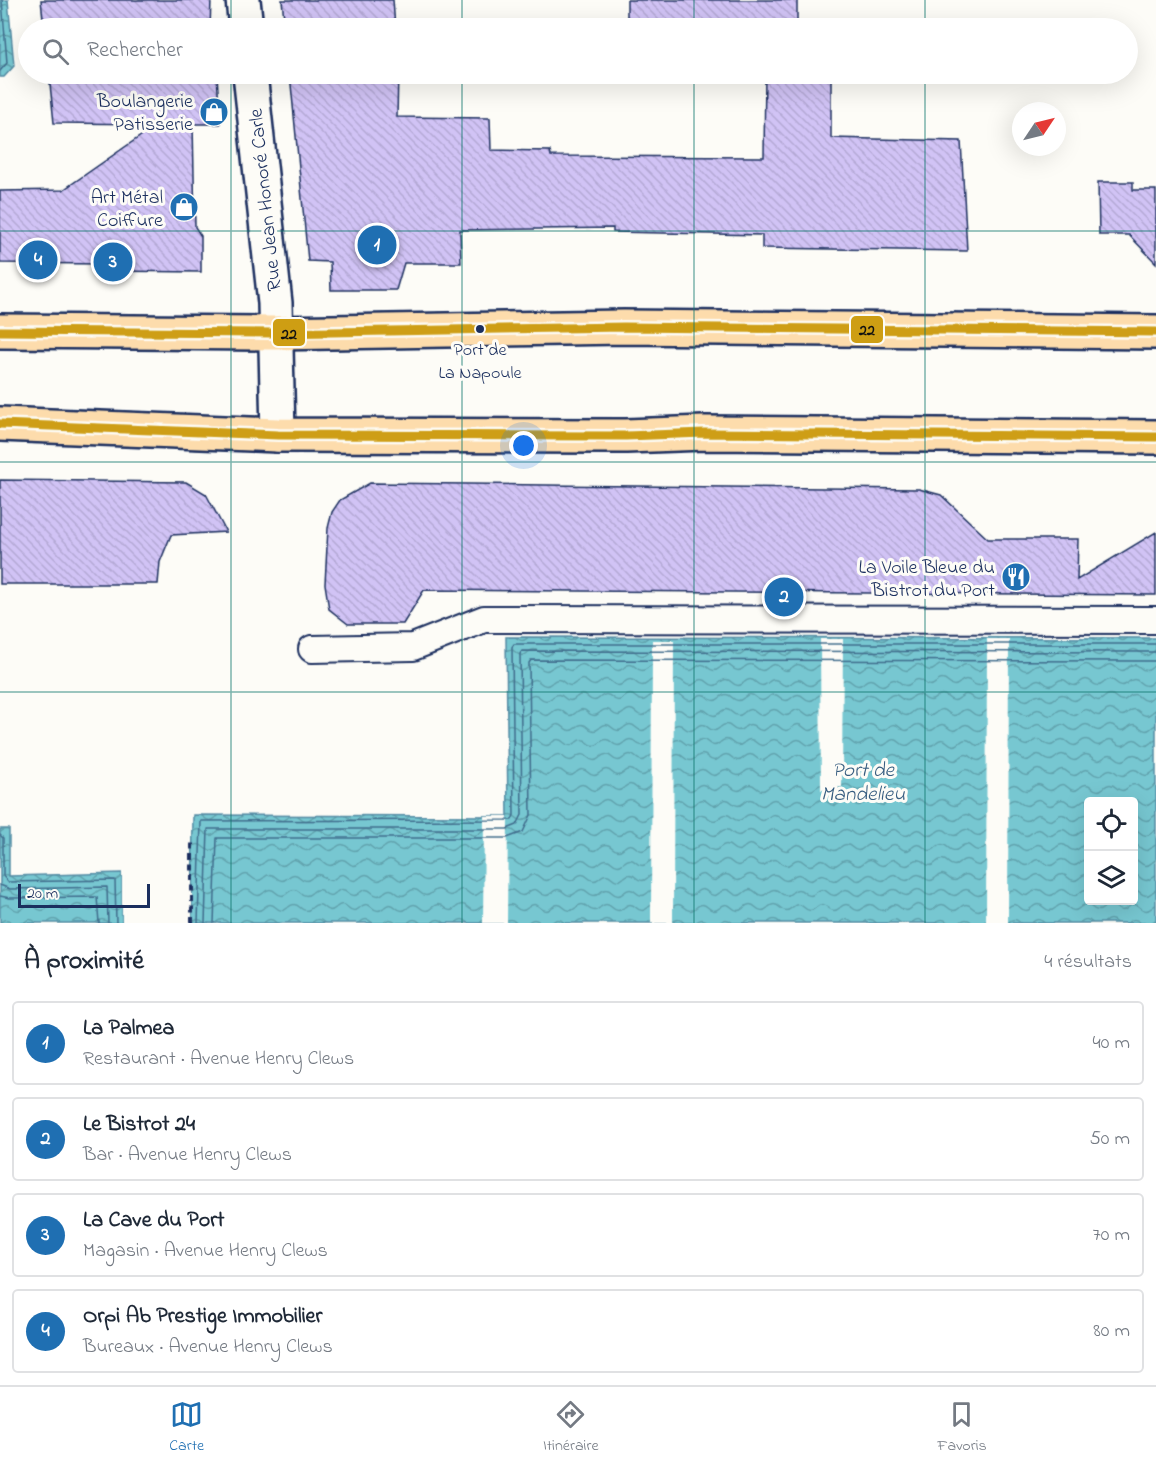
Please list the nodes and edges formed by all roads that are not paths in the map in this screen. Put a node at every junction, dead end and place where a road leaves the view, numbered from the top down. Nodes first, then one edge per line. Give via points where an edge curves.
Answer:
1 (243, 0) edge
2 (245, 18) edge
3 (251, 84) edge
4 (0, 331) edge
5 (1156, 332) edge
6 (275, 333) junction
7 (0, 424) edge
8 (278, 435) junction
9 (1156, 437) edge
10 (1156, 620) edge
11 (312, 649) dead end

1 - 2 street
3 - 6 street, Rue Jean Honoré Carle
4 - 6 main road
5 - 6 main road via 624,327
6 - 8 street, Rue Jean Honoré Carle
7 - 8 main road
8 - 9 main road
10 - 11 lane via 484,620 413,646

